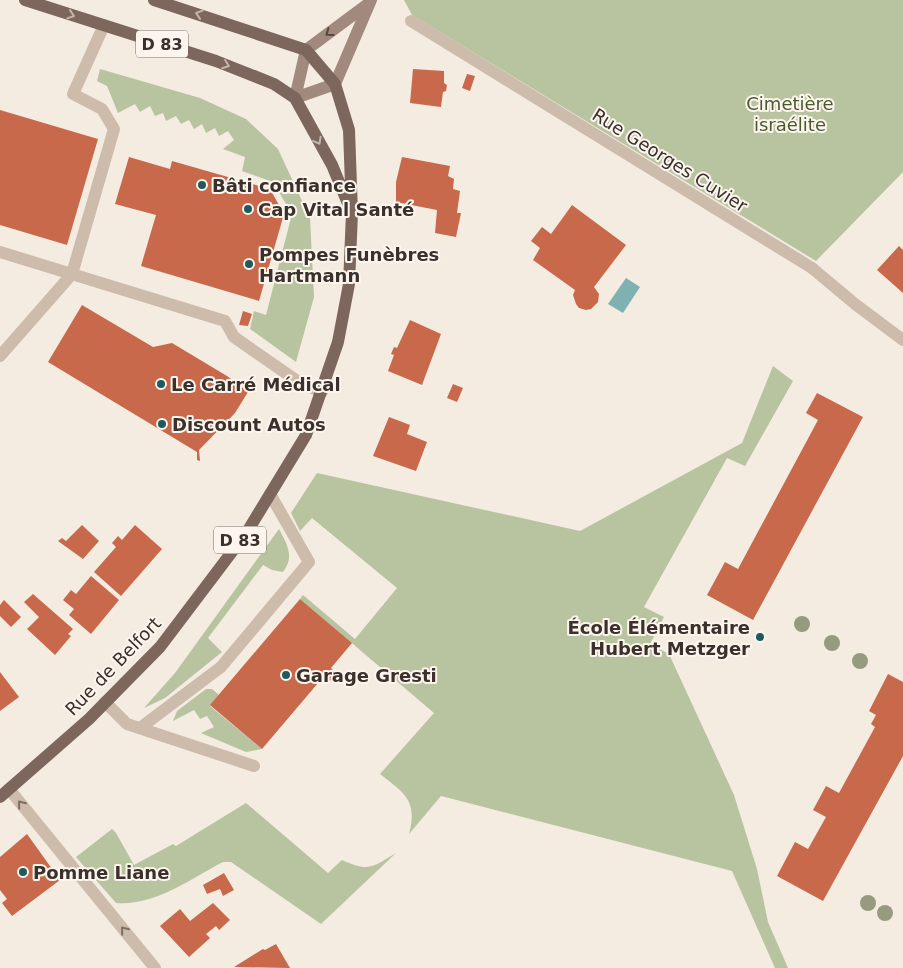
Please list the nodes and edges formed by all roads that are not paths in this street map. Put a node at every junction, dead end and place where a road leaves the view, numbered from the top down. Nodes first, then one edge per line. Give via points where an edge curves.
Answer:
1 (25, 0) edge
2 (154, 0) edge
3 (370, 2) edge
4 (410, 21) dead end
5 (104, 25) junction
6 (306, 50) junction
7 (334, 84) junction
8 (295, 98) junction
9 (352, 213) junction
10 (0, 252) edge
11 (72, 274) junction
12 (903, 340) edge
13 (0, 356) edge
14 (322, 392) junction
15 (270, 494) junction
16 (106, 702) junction
17 (140, 728) junction
18 (254, 766) dead end
19 (5, 793) edge
20 (155, 968) edge

1 -> 5 main road, D 83
6 -> 2 main road, D 83
3 -> 6 street
3 - 7 street
4 - 12 street, Rue Georges Cuvier via 812,268
5 -> 8 main road, D 83 via 251,74
5 - 11 street via 73,94 102,109 114,129
6 - 7 main road, D 83
6 - 8 street
7 - 8 street
7 - 9 main road, D 83 via 349,130
8 -> 9 main road, D 83 via 332,165
9 - 14 main road, Rue de Belfort / D 83 via 349,284 338,342
10 - 11 street
11 - 13 street
11 - 14 street via 225,321 234,337 300,383
14 - 15 main road, Rue de Belfort / D 83 via 306,435
15 - 16 main road, Rue de Belfort / D 83 via 247,532 160,647
15 - 17 street via 309,562 221,667
16 - 17 street via 127,724
16 - 19 main road, Rue de Belfort / D 83
17 - 18 street
20 -> 19 street

